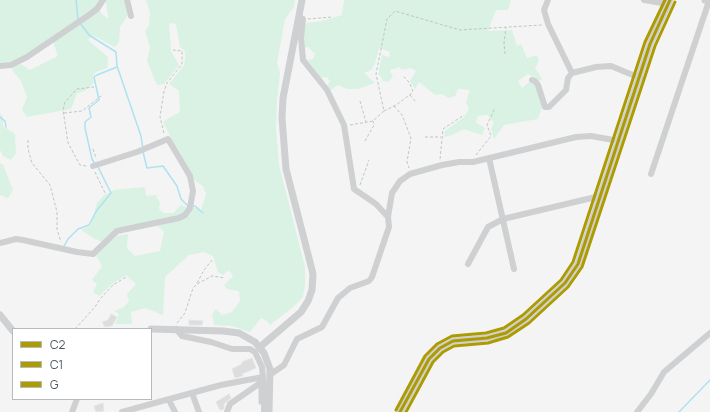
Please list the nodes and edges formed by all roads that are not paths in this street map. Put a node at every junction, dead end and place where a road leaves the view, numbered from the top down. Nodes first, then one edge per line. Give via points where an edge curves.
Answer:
1 (103, 0) edge
2 (127, 0) edge
3 (302, 0) edge
4 (548, 0) edge
5 (644, 0) edge
6 (708, 1) edge
7 (669, 2) edge
8 (131, 16) dead end
9 (301, 18) junction
10 (0, 66) edge
11 (572, 73) junction
12 (640, 78) junction
13 (532, 80) dead end
14 (619, 141) junction
15 (489, 158) junction
16 (95, 165) road end
17 (651, 174) dead end
18 (600, 196) junction
19 (388, 217) junction
20 (503, 219) junction
21 (0, 243) edge
22 (468, 264) dead end
23 (514, 269) dead end
24 (0, 315) edge
25 (152, 329) edge
26 (175, 329) junction
27 (12, 330) edge
28 (710, 333) edge
29 (260, 347) junction
30 (271, 374) junction
31 (262, 380) junction
32 (192, 393) junction
33 (77, 400) edge
34 (169, 400) junction
35 (260, 403) dead end
36 (152, 405) junction
37 (72, 412) edge
38 (122, 412) edge
39 (155, 412) edge
40 (175, 412) edge
41 (199, 412) edge
42 (227, 412) edge
43 (264, 412) edge
44 (269, 412) edge
45 (400, 412) edge
46 (637, 412) edge

1 - 10 street via 97,9 19,62
2 - 8 street
3 - 9 street
4 - 11 street via 544,10 548,24
5 - 7 street
6 - 17 street
7 - 12 street via 650,44
9 - 19 street via 303,60 327,90 344,126 354,189 376,204
9 - 29 street via 283,98 284,154 313,274 312,290 301,312
11 - 12 street via 611,66
11 - 13 street via 568,78 566,90 549,107 544,107 538,85
12 - 14 street
14 - 15 street via 591,136 576,137
14 - 18 street
15 - 19 street via 442,165 410,174 400,181 392,194
15 - 20 street
16 - 21 street via 168,139 190,176 193,190 190,208 179,218 117,231 93,254 16,239
18 - 20 street
18 - 45 street via 578,264 565,283 526,319 506,333 487,338 453,341 440,348 429,359
19 - 30 street via 386,239 372,277 369,281 350,288 338,298 322,328 297,339 284,365
20 - 22 street via 488,227
20 - 23 street
24 - 27 street
25 - 26 street
26 - 29 street via 239,333
26 - 31 street via 182,336 232,349 252,350 261,361
28 - 46 street via 664,372
29 - 30 street via 268,361
30 - 44 street
31 - 32 street
31 - 35 lane
31 - 42 street via 230,404
31 - 43 street
32 - 34 street
32 - 41 street
33 - 37 street
34 - 36 street
34 - 40 street
36 - 38 street
36 - 39 street

